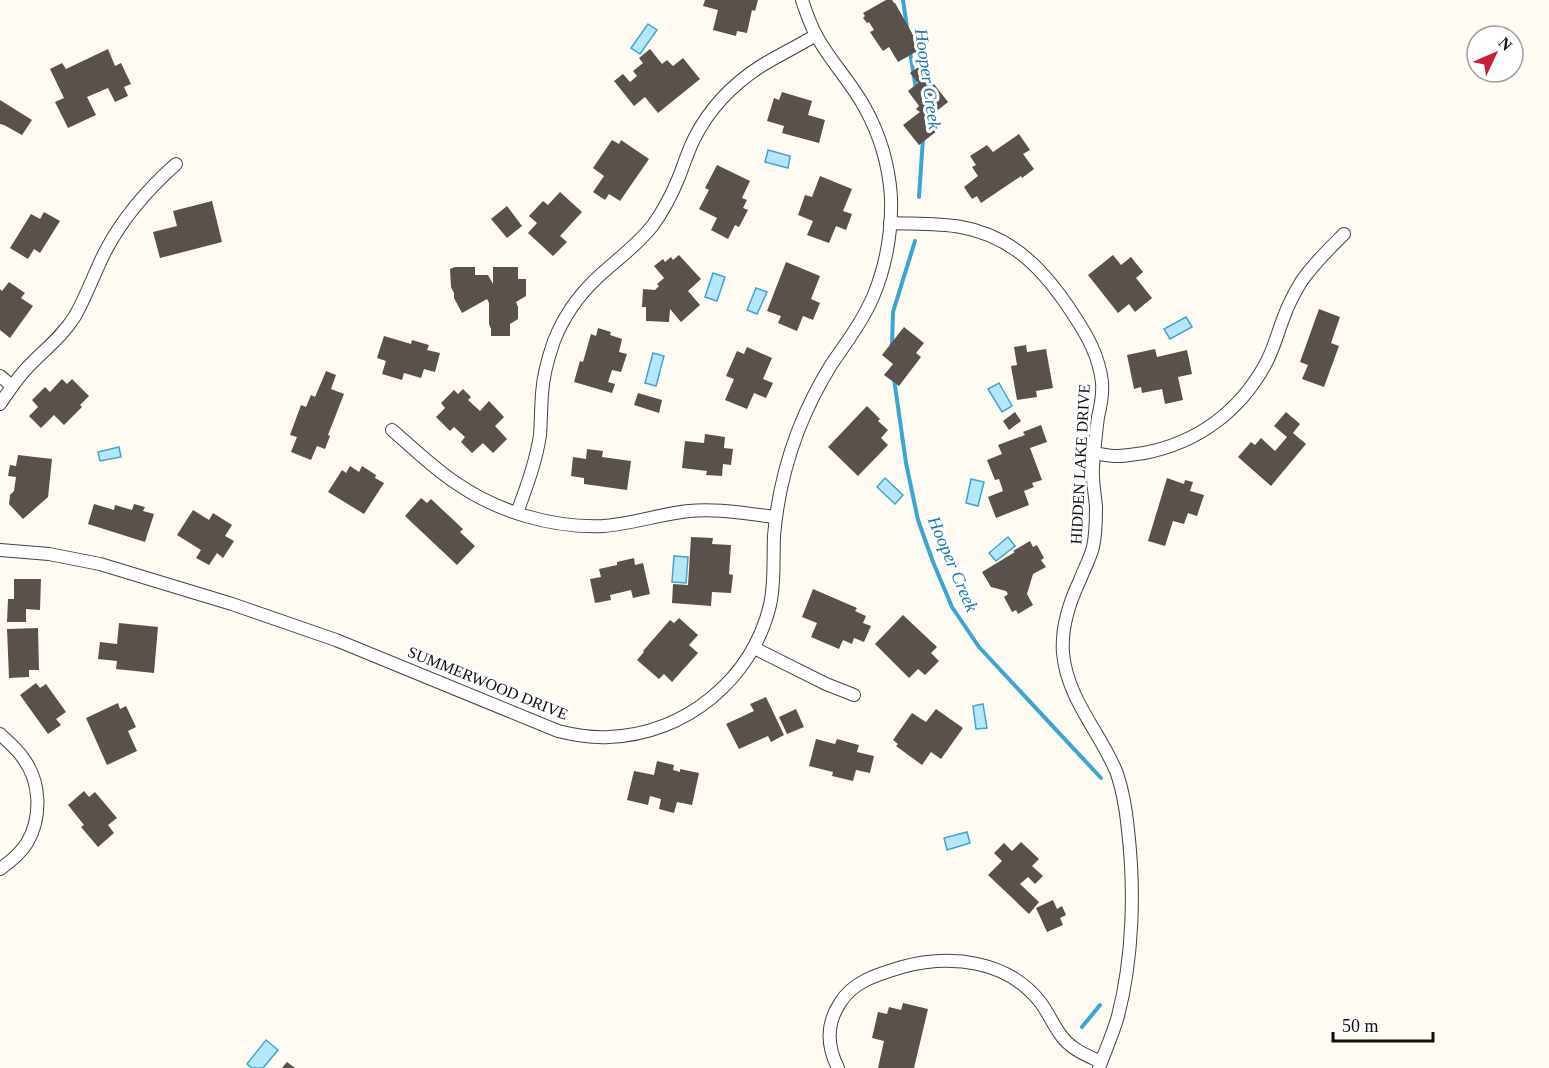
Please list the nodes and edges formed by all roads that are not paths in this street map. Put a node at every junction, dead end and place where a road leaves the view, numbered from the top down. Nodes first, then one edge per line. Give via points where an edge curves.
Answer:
1 (802, 0) edge
2 (816, 34) junction
3 (176, 164) dead end
4 (890, 223) junction
5 (1344, 234) dead end
6 (0, 376) edge
7 (12, 386) junction
8 (0, 404) edge
9 (392, 430) dead end
10 (1094, 453) junction
11 (517, 513) junction
12 (776, 517) junction
13 (0, 550) edge
14 (754, 648) junction
15 (854, 695) dead end
16 (0, 734) edge
17 (0, 869) edge
18 (1100, 1065) edge
19 (838, 1068) edge

1 - 2 street, SUMMERWOOD DRIVE
2 - 4 street, SUMMERWOOD DRIVE via 876,129 888,174
2 - 11 street via 744,78 715,106 653,224 574,304 549,357 540,436
3 - 7 street via 142,197 116,232 66,329
4 - 10 street, HIDDEN LAKE DRIVE via 977,231 1014,249 1046,276 1083,330 1098,361 1102,399
4 - 12 street, SUMMERWOOD DRIVE via 873,298 803,418 779,492
5 - 10 street via 1302,281 1285,312 1266,364 1228,412 1201,433 1170,446 1125,456
6 - 7 street
7 - 8 street
9 - 11 street via 456,484
10 - 18 street, HIDDEN LAKE DRIVE via 1095,534 1066,613 1063,650 1072,689 1104,744 1117,776 1129,842 1127,963 1118,1015
11 - 12 street via 584,526 617,525 701,510
12 - 14 street, SUMMERWOOD DRIVE via 773,585
13 - 14 street, SUMMERWOOD DRIVE via 100,564 232,604 336,640 540,725 575,735 627,735 682,718 717,694
14 - 15 street
16 - 17 street via 30,770 37,807 26,843
18 - 19 street via 1069,1045 1026,987 993,968 957,961 921,963 887,972 859,984 846,995 834,1012 829,1035

